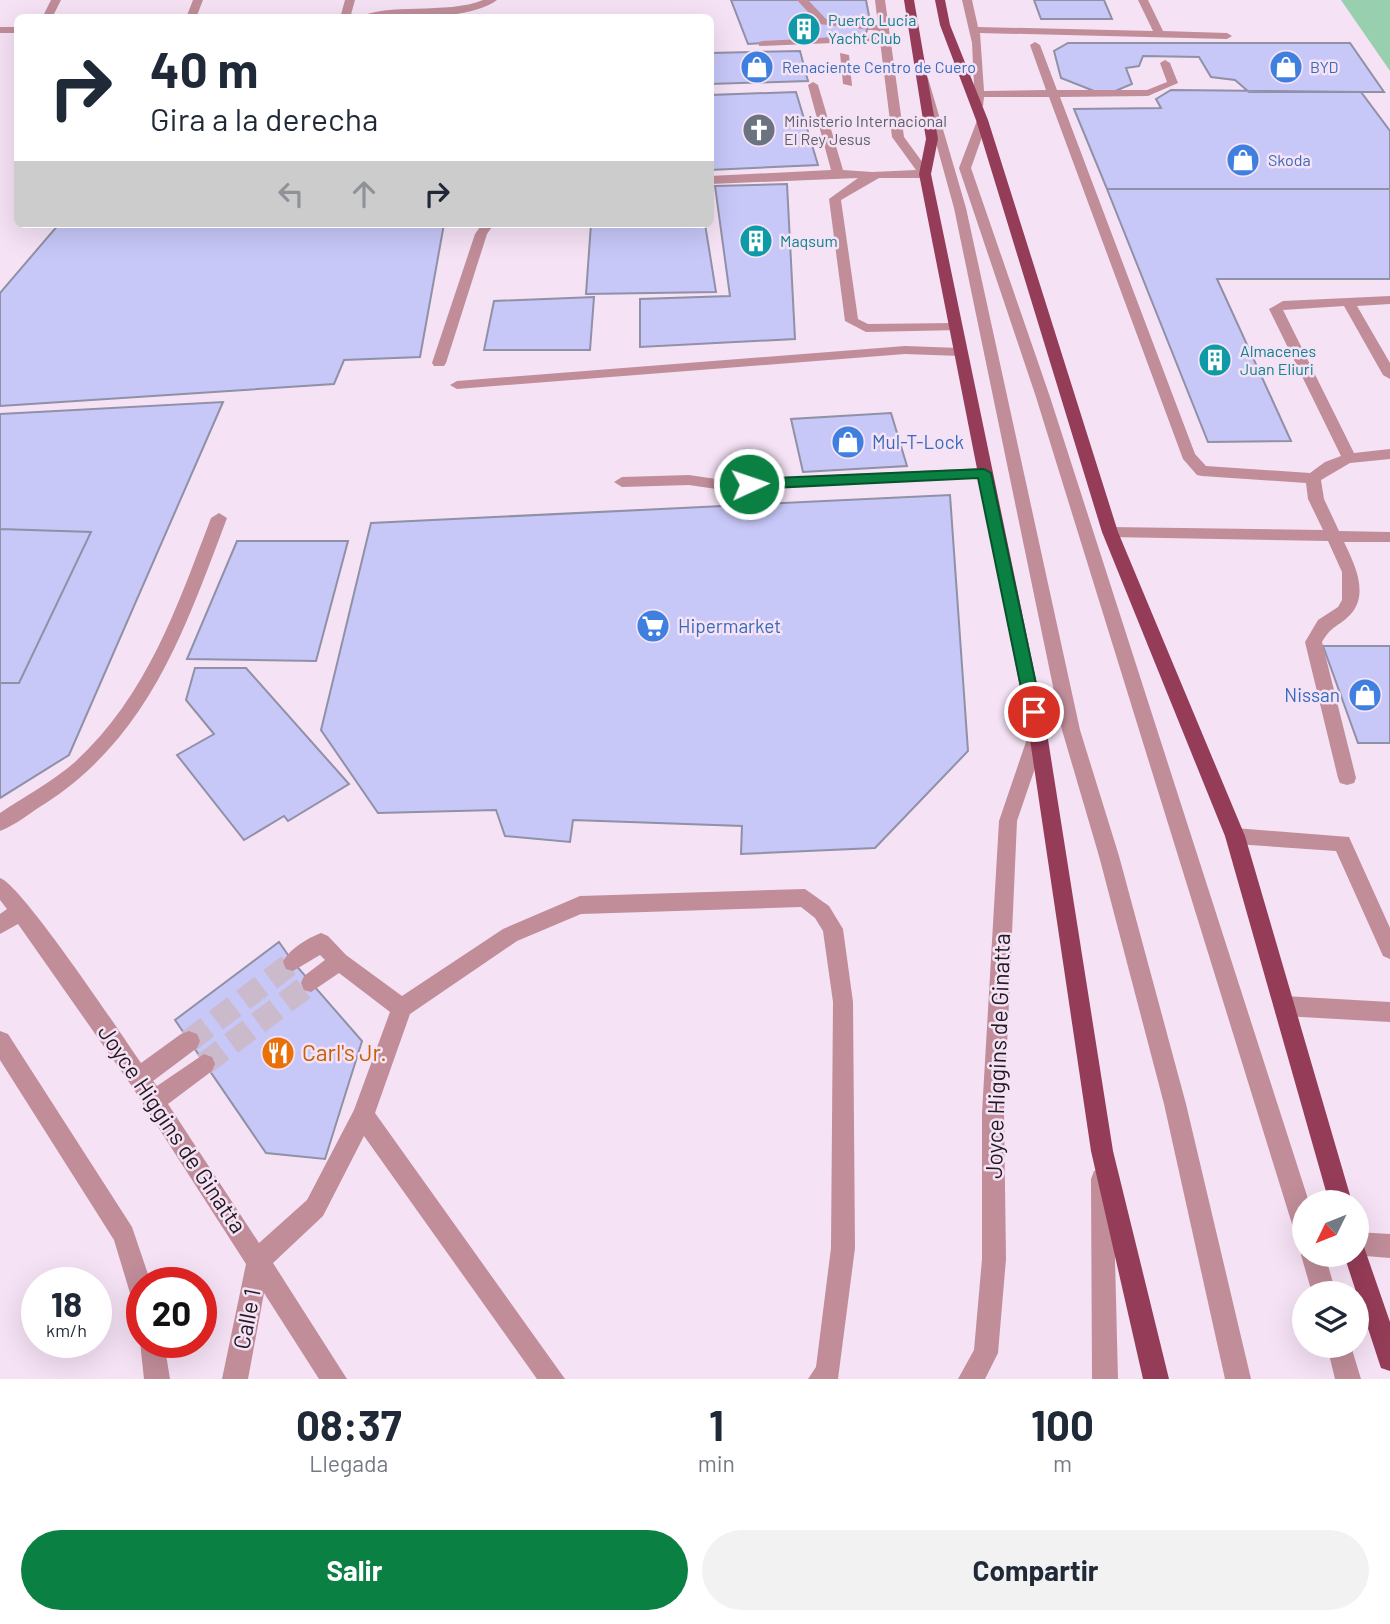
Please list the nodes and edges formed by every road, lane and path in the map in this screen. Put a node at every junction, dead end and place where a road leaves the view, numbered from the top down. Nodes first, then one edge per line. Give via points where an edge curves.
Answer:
1 (492, 0) edge
2 (802, 0) edge
3 (880, 0) edge
4 (909, 0) edge
5 (940, 0) edge
6 (967, 0) edge
7 (1143, 0) edge
8 (380, 14) edge
9 (974, 30) junction
10 (884, 33) junction
11 (1159, 34) junction
12 (1227, 36) dead end
13 (763, 44) dead end
14 (1035, 45) dead end
15 (844, 55) dead end
16 (1165, 62) dead end
17 (923, 78) junction
18 (848, 84) dead end
19 (813, 85) dead end
20 (1054, 95) junction
21 (980, 109) junction
22 (838, 173) junction
23 (925, 174) junction
24 (868, 175) junction
25 (714, 180) edge
26 (485, 228) edge
27 (1390, 300) edge
28 (1348, 301) junction
29 (955, 327) junction
30 (960, 352) junction
31 (439, 363) dead end
32 (1390, 375) edge
33 (457, 385) dead end
34 (1390, 454) edge
35 (1349, 457) junction
36 (984, 473) junction
37 (1313, 478) junction
38 (622, 482) dead end
39 (219, 518) dead end
40 (1110, 532) junction
41 (1331, 536) junction
42 (1390, 537) edge
43 (1038, 733) junction
44 (1347, 778) dead end
45 (0, 822) edge
46 (1235, 836) junction
47 (0, 886) edge
48 (22, 911) junction
49 (0, 925) edge
50 (1390, 950) edge
51 (339, 961) junction
52 (293, 962) tunnel mouth
53 (310, 983) tunnel mouth
54 (1284, 1006) junction
55 (402, 1008) junction
56 (1390, 1012) edge
57 (0, 1041) edge
58 (189, 1041) tunnel mouth
59 (205, 1064) tunnel mouth
60 (139, 1078) junction
61 (154, 1101) junction
62 (363, 1115) junction
63 (1102, 1152) junction
64 (1293, 1190) edge
65 (1338, 1190) edge
66 (1369, 1245) edge
67 (1390, 1246) edge
68 (259, 1259) junction
69 (134, 1267) edge
70 (1360, 1267) edge
71 (154, 1358) edge
72 (1342, 1358) edge
73 (1390, 1359) edge
74 (157, 1379) edge
75 (235, 1379) edge
76 (334, 1379) edge
77 (552, 1379) edge
78 (821, 1379) edge
79 (971, 1379) edge
80 (1105, 1379) edge
81 (1156, 1379) edge
82 (1238, 1379) edge
83 (1348, 1379) edge

1 - 8 street via 468,8
2 - 10 street via 823,22
3 - 10 street
4 - 17 main road
5 - 21 main road via 945,25
6 - 9 street
7 - 11 street
9 - 11 street
9 - 21 street
10 - 13 street
10 - 23 street via 898,137
11 - 12 street
14 - 20 street
15 - 18 street
16 - 20 street via 1173,83 1157,90
17 - 23 main road via 932,139
17 - 82 street via 964,221 1071,730 1175,1104
19 - 22 street
20 - 21 street
20 - 37 street via 1194,466 1215,473
21 - 40 main road
21 - 64 street via 965,168 1043,397
22 - 24 street
22 - 25 street
23 - 24 street
23 - 29 main road
24 - 29 street via 835,199 852,321 866,328
26 - 31 street
27 - 28 street
28 - 32 street
28 - 35 street via 1283,305 1275,312
29 - 30 main road
30 - 33 street via 905,351
30 - 36 main road
34 - 35 street
35 - 37 street via 1324,467
36 - 38 street via 723,485 689,480
36 - 43 main road
37 - 41 street
39 - 45 street via 146,694 78,771
40 - 41 street
40 - 46 main road
41 - 42 street
41 - 44 street via 1350,572 1350,600 1344,611 1324,624 1313,642
43 - 63 main road
43 - 79 street, Joyce Higgins de Ginatta via 1008,821 993,1113 994,1259 986,1353
46 - 50 street via 1342,843
46 - 54 main road
47 - 48 street, Joyce Higgins de Ginatta
48 - 49 street
48 - 60 street, Joyce Higgins de Ginatta
51 - 52 street via 321,942
51 - 53 street
51 - 55 street
54 - 56 street
54 - 65 main road
55 - 62 street
55 - 78 street via 510,935 580,905 805,898 822,912 833,929 843,1002 843,1248 828,1373
57 - 69 street via 124,1234
58 - 60 street
59 - 61 street
60 - 61 street, Joyce Higgins de Ginatta
61 - 68 street, Joyce Higgins de Ginatta
62 - 68 street via 315,1208
62 - 77 street
63 - 80 street
63 - 81 main road
66 - 67 street
68 - 75 street, Calle 1
68 - 76 street, Joyce Higgins de Ginatta
70 - 73 main road
71 - 74 street
72 - 83 street

